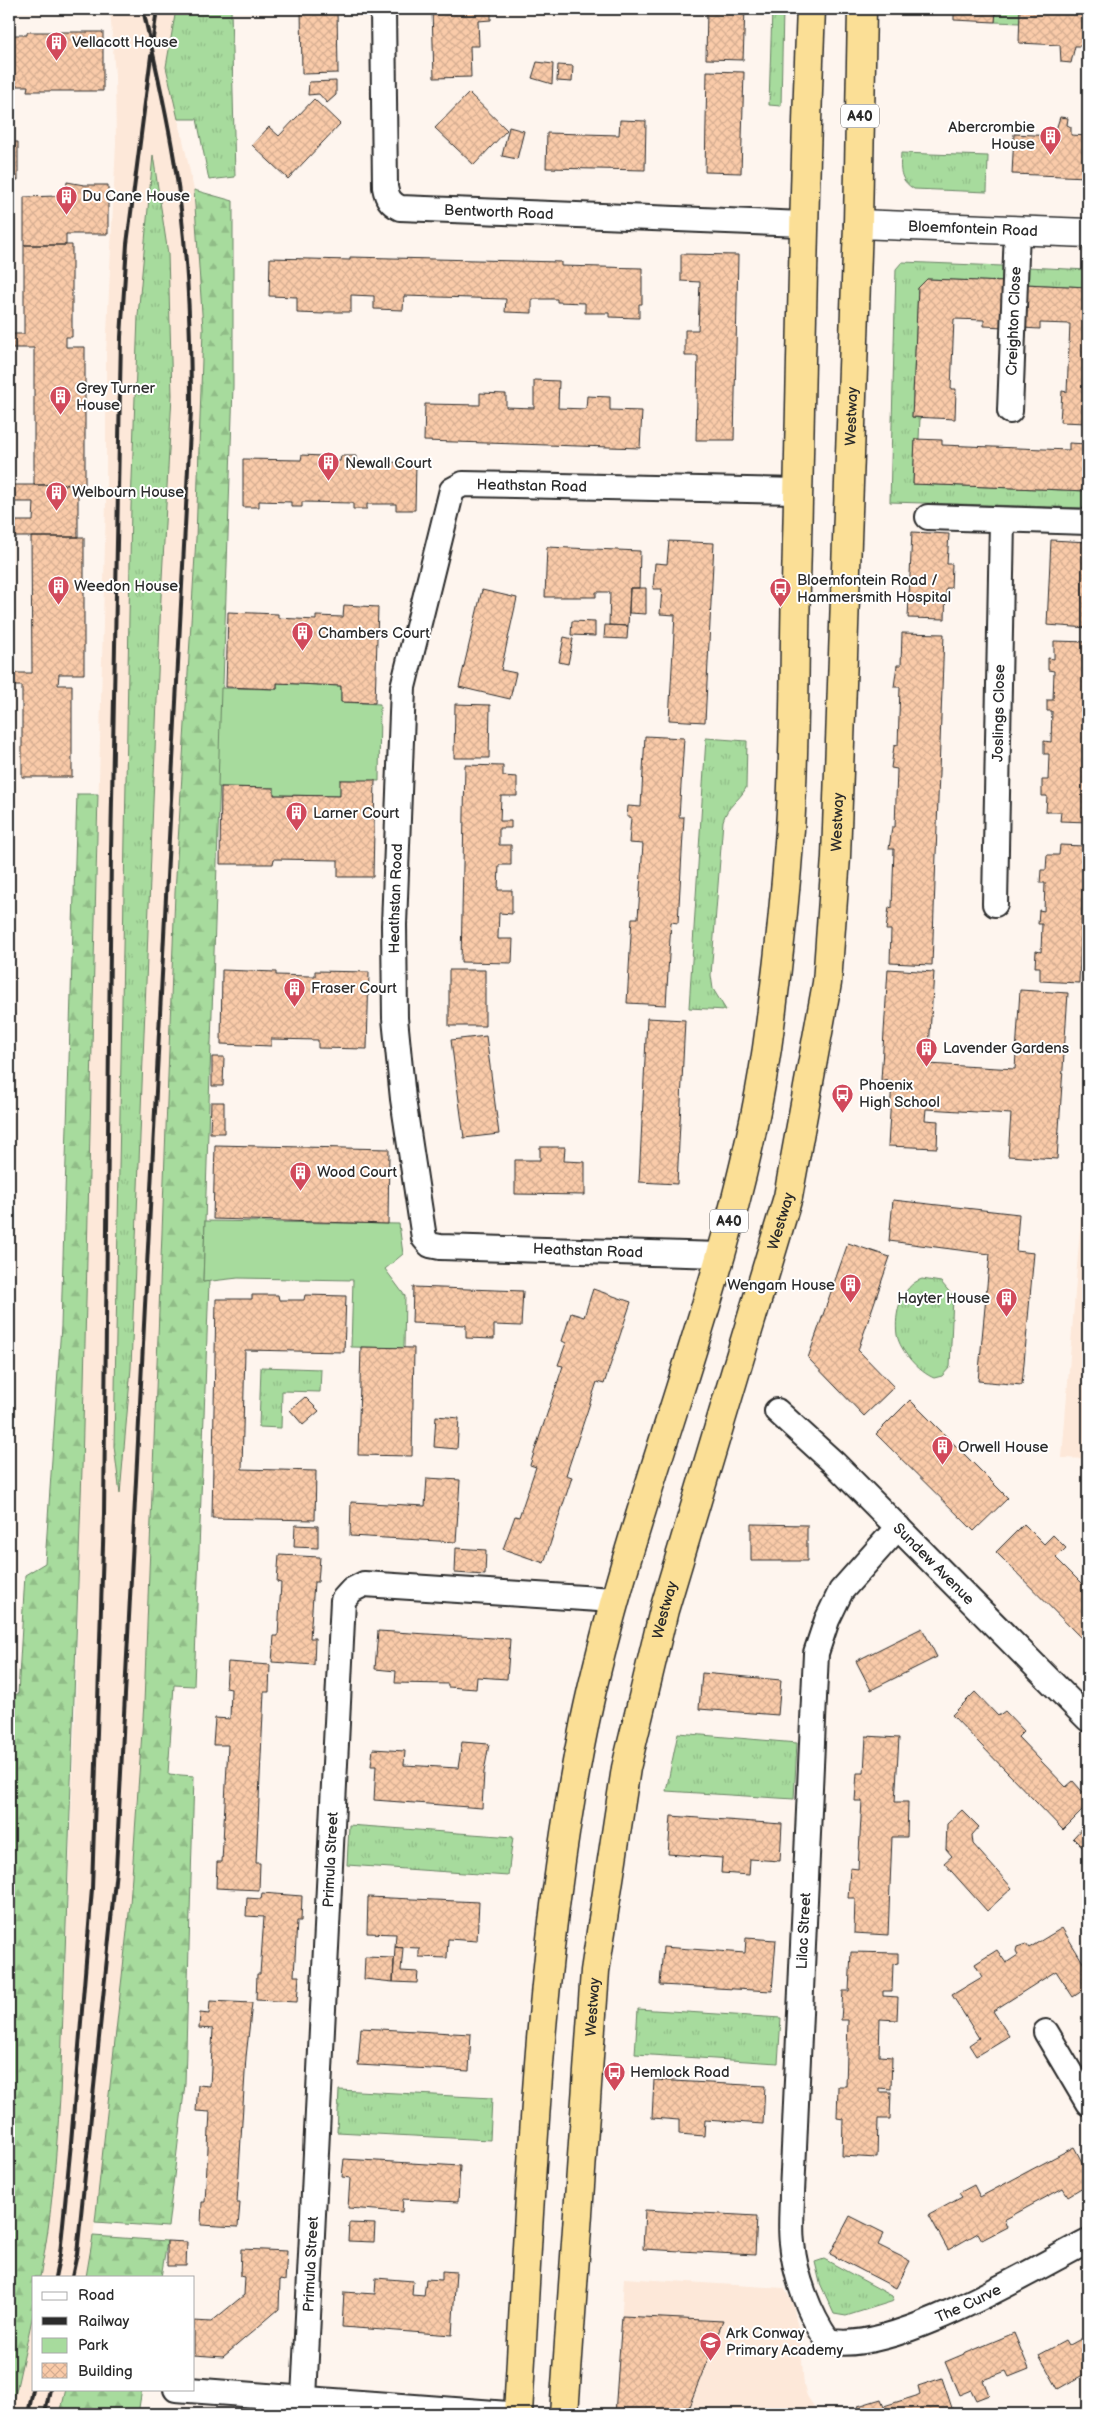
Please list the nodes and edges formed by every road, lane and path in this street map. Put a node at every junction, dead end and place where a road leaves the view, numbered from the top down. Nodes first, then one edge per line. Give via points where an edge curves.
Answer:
1 (382, 9) edge
2 (811, 9) edge
3 (862, 9) edge
4 (804, 224) junction
5 (858, 224) junction
6 (1017, 230) junction
7 (1088, 233) edge
8 (1010, 411) dead end
9 (798, 491) junction
10 (928, 517) dead end
11 (1002, 520) junction
12 (1088, 522) edge
13 (995, 904) dead end
14 (721, 1255) junction
15 (777, 1410) dead end
16 (898, 1527) junction
17 (614, 1600) junction
18 (1088, 1719) edge
19 (1046, 2032) dead end
20 (1088, 2103) edge
21 (1088, 2241) edge
22 (841, 2344) joint
23 (190, 2390) edge
24 (304, 2398) junction
25 (508, 2414) edge
26 (518, 2414) edge
27 (564, 2414) edge

1 - 4 street, Bentworth Road via 385,187 392,204 400,208
2 - 4 highway, A40
3 - 5 highway, Westway / A40
4 - 9 highway, A40
5 - 6 street, Bloemfontein Road
5 - 27 highway, Westway / A40 via 836,857 827,983 788,1197 664,1610 626,1768 595,1971
6 - 7 street, Bloemfontein Road
6 - 8 street, Creighton Close
9 - 14 highway, A40 via 790,824 781,932 766,1052
9 - 14 street, Heathstan Road via 463,484 452,490 403,687 394,925 395,1018 403,1099 424,1238 430,1245 440,1247
10 - 11 street
11 - 12 street
11 - 13 street, Joslings Close
14 - 17 highway, A40
15 - 16 street, Sundew Avenue
16 - 18 street, Sundew Avenue
16 - 22 street, Lilac Street via 841,1591 816,1653 792,2242 802,2284 818,2326 828,2341
17 - 24 street, Primula Street via 364,1584 343,1600
17 - 26 highway, A40 via 586,1719 563,1842 551,1933 542,2022
19 - 20 street
21 - 22 street, The Curve via 932,2321 871,2340
23 - 24 street
24 - 25 street

